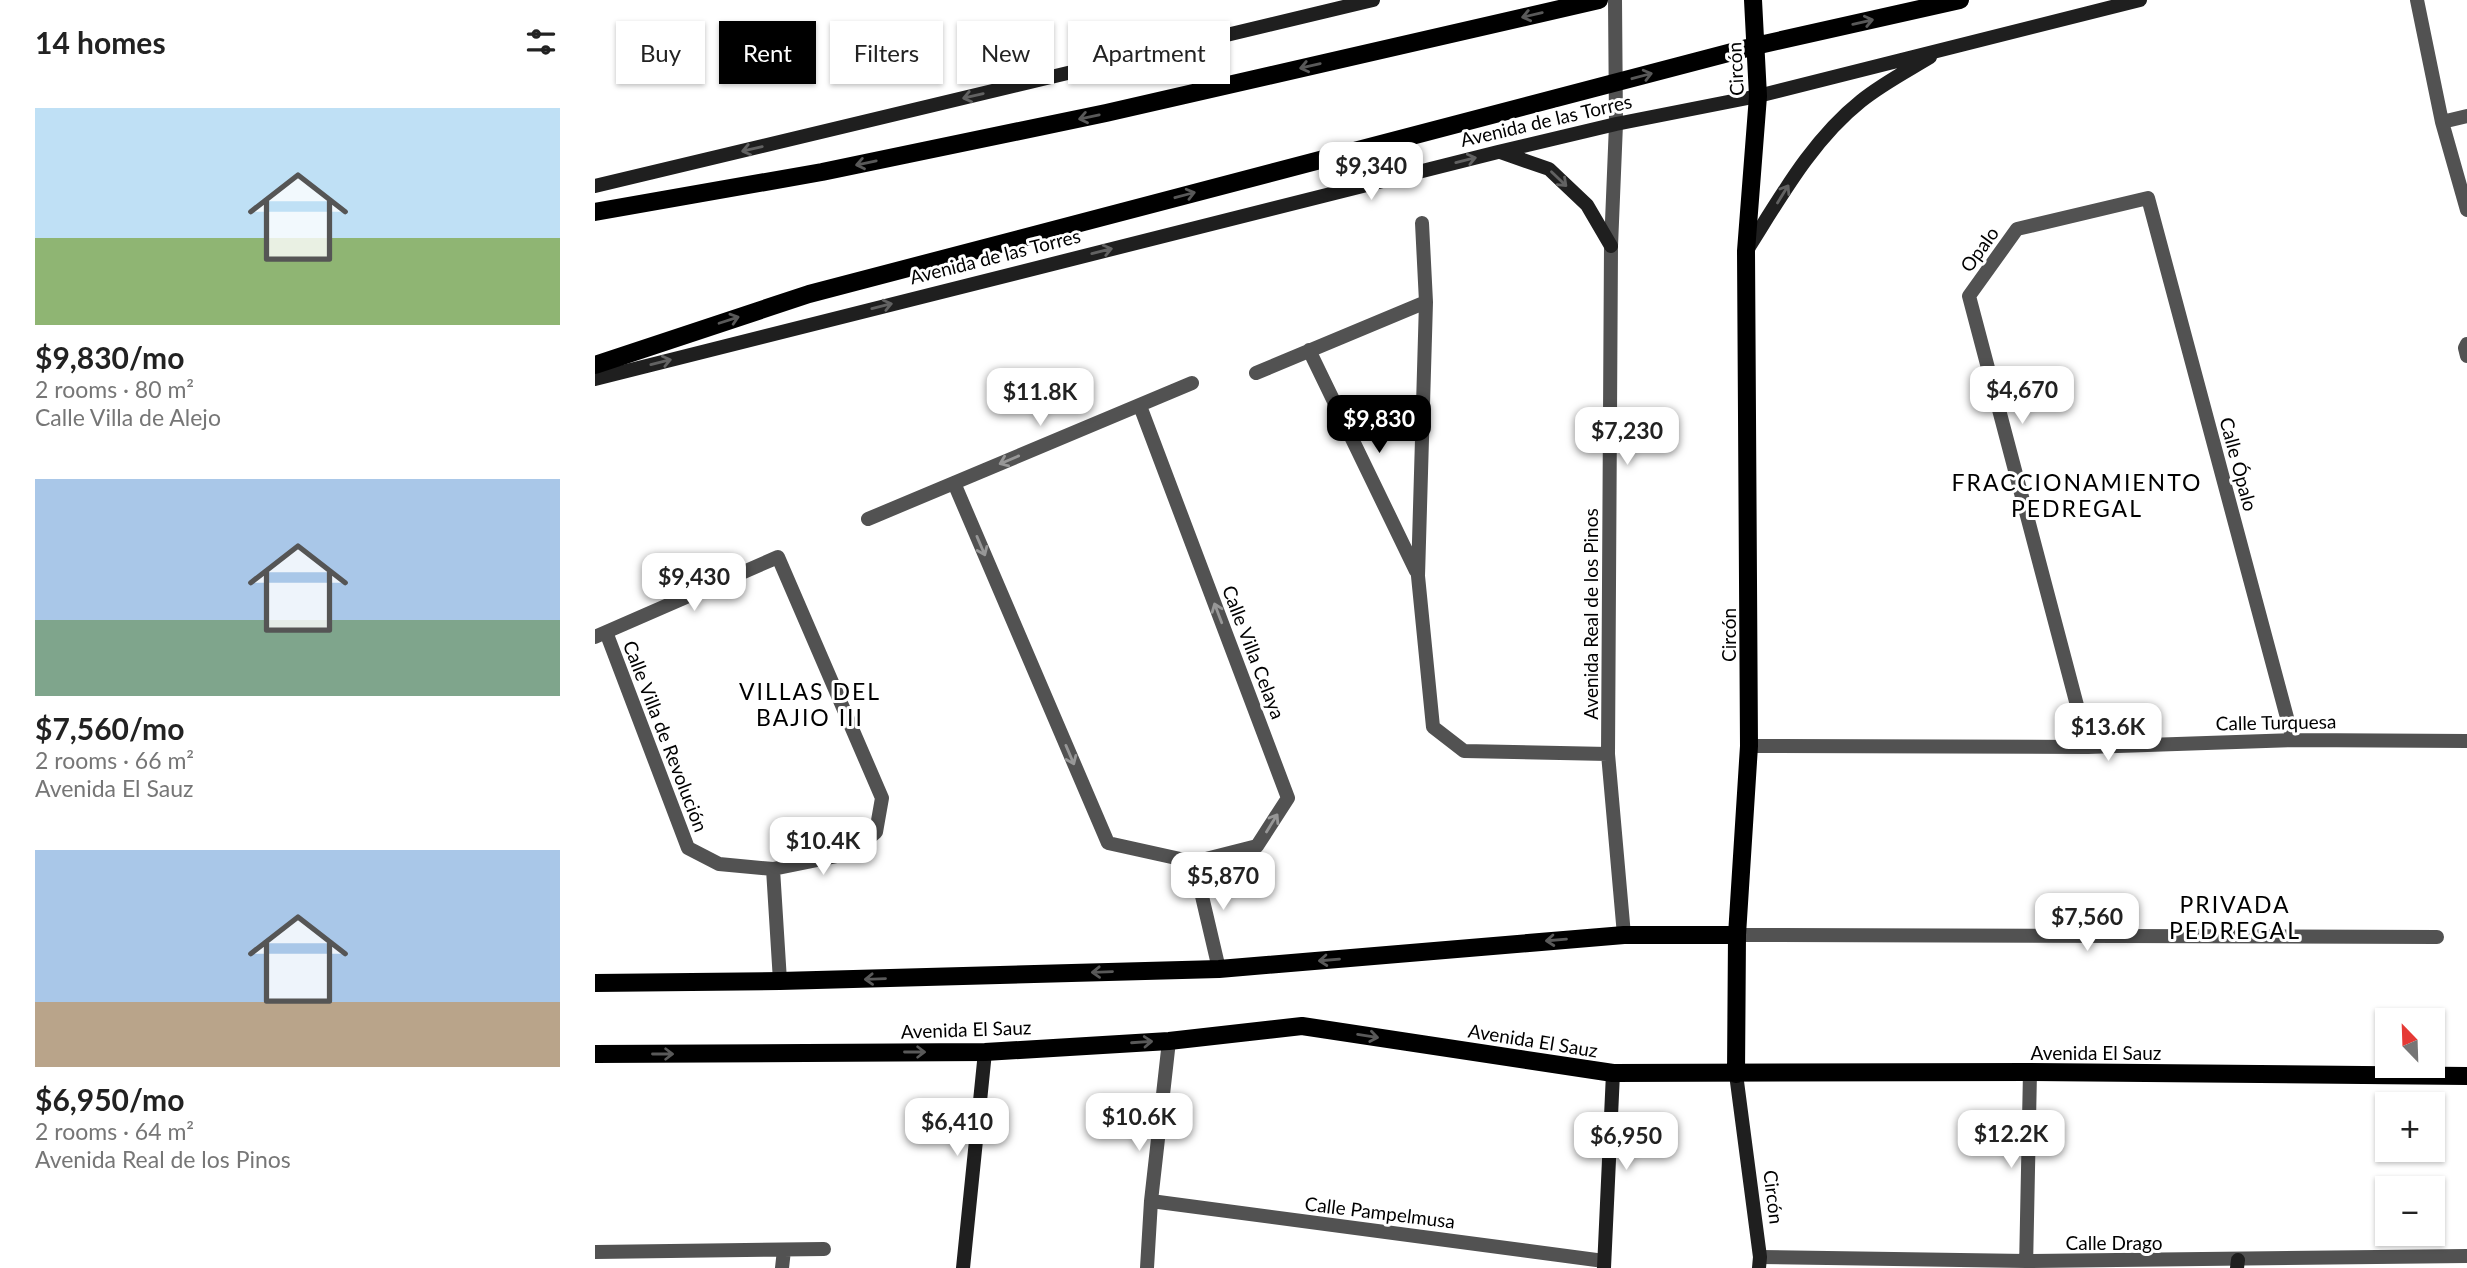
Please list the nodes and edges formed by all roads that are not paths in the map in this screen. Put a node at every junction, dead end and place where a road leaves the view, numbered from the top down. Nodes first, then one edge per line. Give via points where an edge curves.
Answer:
1 (1373, 0) edge
2 (1598, 0) edge
3 (1615, 0) edge
4 (1753, 0) edge
5 (1960, 0) edge
6 (2140, 0) edge
7 (2417, 0) edge
8 (1755, 46) junction
9 (1939, 51) junction
10 (1615, 83) junction
11 (1758, 96) junction
12 (2467, 116) edge
13 (2442, 122) junction
14 (1616, 124) junction
15 (1498, 152) junction
16 (595, 186) edge
17 (2148, 198) joint
18 (2467, 210) edge
19 (595, 212) edge
20 (1422, 223) dead end
21 (1611, 246) junction
22 (1746, 251) junction
23 (1426, 302) junction
24 (2467, 344) edge
25 (1309, 350) junction
26 (2467, 356) edge
27 (595, 365) edge
28 (1256, 373) dead end
29 (595, 379) edge
30 (1192, 383) dead end
31 (1140, 406) junction
32 (954, 483) junction
33 (868, 519) dead end
34 (1418, 576) junction
35 (601, 635) edge
36 (2293, 740) junction
37 (2467, 741) edge
38 (1749, 746) junction
39 (2088, 747) junction
40 (1608, 754) junction
41 (1194, 863) junction
42 (773, 869) junction
43 (1624, 935) junction
44 (1737, 935) junction
45 (2437, 937) dead end
46 (1219, 969) junction
47 (780, 981) junction
48 (595, 983) edge
49 (1169, 1041) junction
50 (985, 1052) junction
51 (595, 1054) edge
52 (2030, 1072) junction
53 (1613, 1073) junction
54 (1736, 1073) junction
55 (2467, 1076) edge
56 (1151, 1201) junction
57 (824, 1249) dead end
58 (784, 1250) junction
59 (595, 1252) edge
60 (2467, 1255) edge
61 (2428, 1262) edge
62 (1760, 1263) edge
63 (2237, 1264) edge
64 (1604, 1265) edge
65 (2026, 1265) edge
66 (782, 1268) edge
67 (963, 1268) edge
68 (1147, 1268) edge

1 -> 16 street
2 -> 19 main road via 1079,119 822,172
3 - 10 street, Avenida Real de los Pinos
4 - 8 main road, Circón
8 -> 5 main road, Avenida de las Torres
6 - 9 street, Avenida de las Torres
7 - 13 street
10 -> 8 main road, Avenida de las Torres
8 - 11 main road, Circón
9 - 11 street, Avenida de las Torres
22 -> 9 street via 1823,139 1862,100
10 - 14 street, Avenida Real de los Pinos
27 -> 10 main road, Avenida de las Torres via 809,294
11 - 14 street, Avenida de las Torres
11 - 22 main road, Circón
12 - 13 street
13 - 18 street
14 - 15 street, Avenida de las Torres
14 - 21 street, Avenida Real de los Pinos
15 -> 21 street via 1549,169 1587,205
29 -> 15 street, Avenida de las Torres
17 - 36 street, Calle Ópalo
17 - 39 street, Opalo via 2017,229 1969,296
20 - 23 street
21 - 40 street, Avenida Real de los Pinos
22 - 38 main road, Circón
23 - 25 street
23 - 34 street
24 - 26 street
25 - 28 street
25 - 34 street
30 - 31 street
31 -> 32 street
41 -> 31 street, Calle Villa Celaya via 1257,846 1288,798
32 - 33 street
32 -> 41 street, Calle Villa Celaya via 1108,843
34 - 40 street via 1433,727 1464,751
35 - 42 street, Calle Villa de Revolución via 688,848 719,864
35 - 42 street, Calle Villa de Revolución via 778,557 881,798 876,832 852,853
36 - 37 street, Calle Turquesa
36 - 39 street, Calle Turquesa
38 - 39 street, Calle Turquesa
38 - 44 main road, Circón
40 - 43 street, Avenida Real de los Pinos
41 - 46 street
42 - 47 street
43 - 44 main road
43 -> 46 main road
44 - 45 street
44 - 54 main road, Circón
46 -> 47 main road
47 - 48 main road
50 -> 49 main road, Avenida El Sauz
49 -> 53 main road, Avenida El Sauz via 1302,1026
49 - 56 street
51 -> 50 main road, Avenida El Sauz
50 - 67 street
52 - 54 main road, Avenida El Sauz
52 - 55 main road, Avenida El Sauz
52 - 65 street
53 - 54 main road, Avenida El Sauz
53 - 64 street
54 - 62 street, Circón
56 - 64 street, Calle Pampelmusa
56 - 68 street
57 - 58 street
58 - 59 street
58 - 66 street
60 - 61 street, Calle Drago
61 - 63 street, Calle Drago
62 - 65 street, Calle Drago
63 - 65 street, Calle Drago

